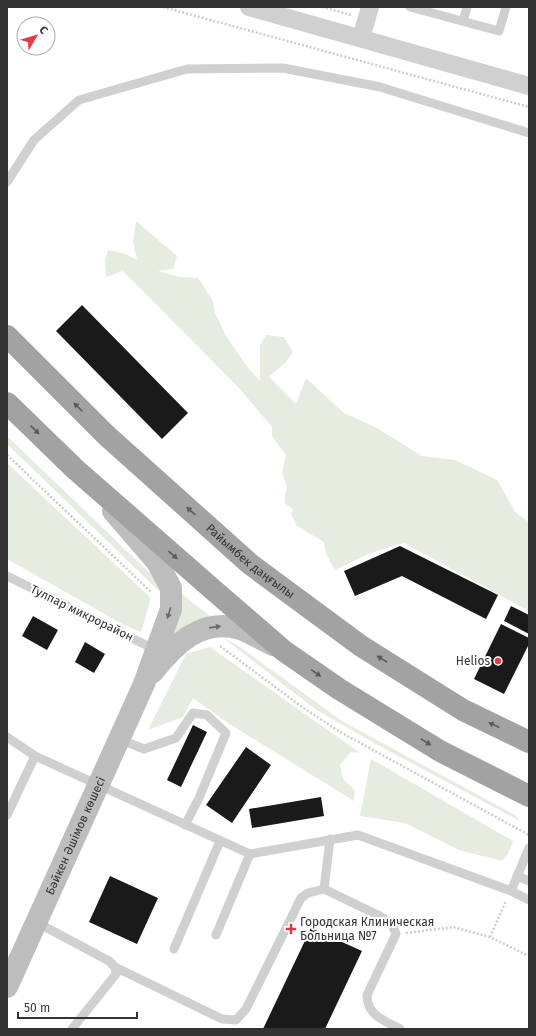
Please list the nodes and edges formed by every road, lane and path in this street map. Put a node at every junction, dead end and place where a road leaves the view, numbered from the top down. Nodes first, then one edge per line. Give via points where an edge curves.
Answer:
1 (163, 7) edge
2 (249, 7) edge
3 (322, 7) edge
4 (370, 7) edge
5 (410, 7) edge
6 (467, 7) edge
7 (506, 7) edge
8 (432, 10) edge
9 (353, 11) dead end
10 (463, 22) junction
11 (361, 38) junction
12 (528, 82) edge
13 (529, 107) edge
14 (529, 133) edge
15 (7, 182) edge
16 (7, 336) edge
17 (7, 403) edge
18 (7, 454) edge
19 (75, 468) junction
20 (7, 576) edge
21 (171, 609) junction
22 (198, 630) junction
23 (156, 650) junction
24 (284, 651) junction
25 (144, 684) junction
26 (7, 737) edge
27 (119, 739) junction
28 (529, 742) edge
29 (35, 756) junction
30 (98, 784) junction
31 (529, 796) edge
32 (7, 815) edge
33 (185, 826) junction
34 (529, 836) edge
35 (330, 839) junction
36 (220, 841) junction
37 (529, 848) edge
38 (250, 854) junction
39 (517, 876) junction
40 (529, 881) edge
41 (324, 889) junction
42 (511, 891) junction
43 (529, 900) edge
44 (36, 922) junction
45 (396, 934) junction
46 (216, 935) dead end
47 (490, 937) junction
48 (174, 949) dead end
49 (529, 956) edge
50 (115, 967) junction
51 (7, 986) edge
52 (72, 1029) edge
53 (400, 1029) edge

1 - 13 path
2 - 11 street
3 - 9 path via 351,15
4 - 11 street
5 - 8 lane
6 - 10 lane
7 - 10 lane via 499,31
8 - 10 lane
11 - 12 street via 427,58
14 - 15 lane via 380,87 283,68 187,68 79,100 34,140
28 -> 16 highway, Райымбек даңғылы via 463,710 361,646 250,564 106,435
17 -> 19 highway
18 - 21 path
19 - 21 main road via 158,562 171,588
19 -> 24 highway
20 - 23 lane, Тулпар микрорайон
21 -> 23 main road
22 -> 24 main road via 219,626 239,629
22 - 25 main road via 166,655
22 - 34 path via 340,732
23 - 25 main road
24 -> 31 highway via 339,689 440,751
25 - 27 main road, Бәйкен Әшімов көшесі
26 - 29 lane
27 - 30 main road, Бәйкен Әшімов көшесі
27 - 33 lane via 144,749 176,738 193,713 207,715 226,733
29 - 30 lane
29 - 32 lane
30 - 33 lane
30 - 44 main road, Бәйкен Әшімов көшесі
33 - 36 lane
35 - 38 lane
35 - 41 lane
35 - 42 lane via 358,835
36 - 38 lane
36 - 48 lane
37 - 39 lane
38 - 46 lane
39 - 40 lane
39 - 42 lane
41 - 45 lane via 380,916 392,924
41 - 50 lane via 308,893 302,898 246,1010 236,1020 222,1020
42 - 43 lane
42 - 47 path
44 - 50 lane via 109,961
44 - 51 main road, Бәйкен Әшімов көшесі
45 - 47 path via 453,927
45 - 53 lane via 367,995 367,1004 372,1013
47 - 49 path
50 - 52 lane via 116,974

